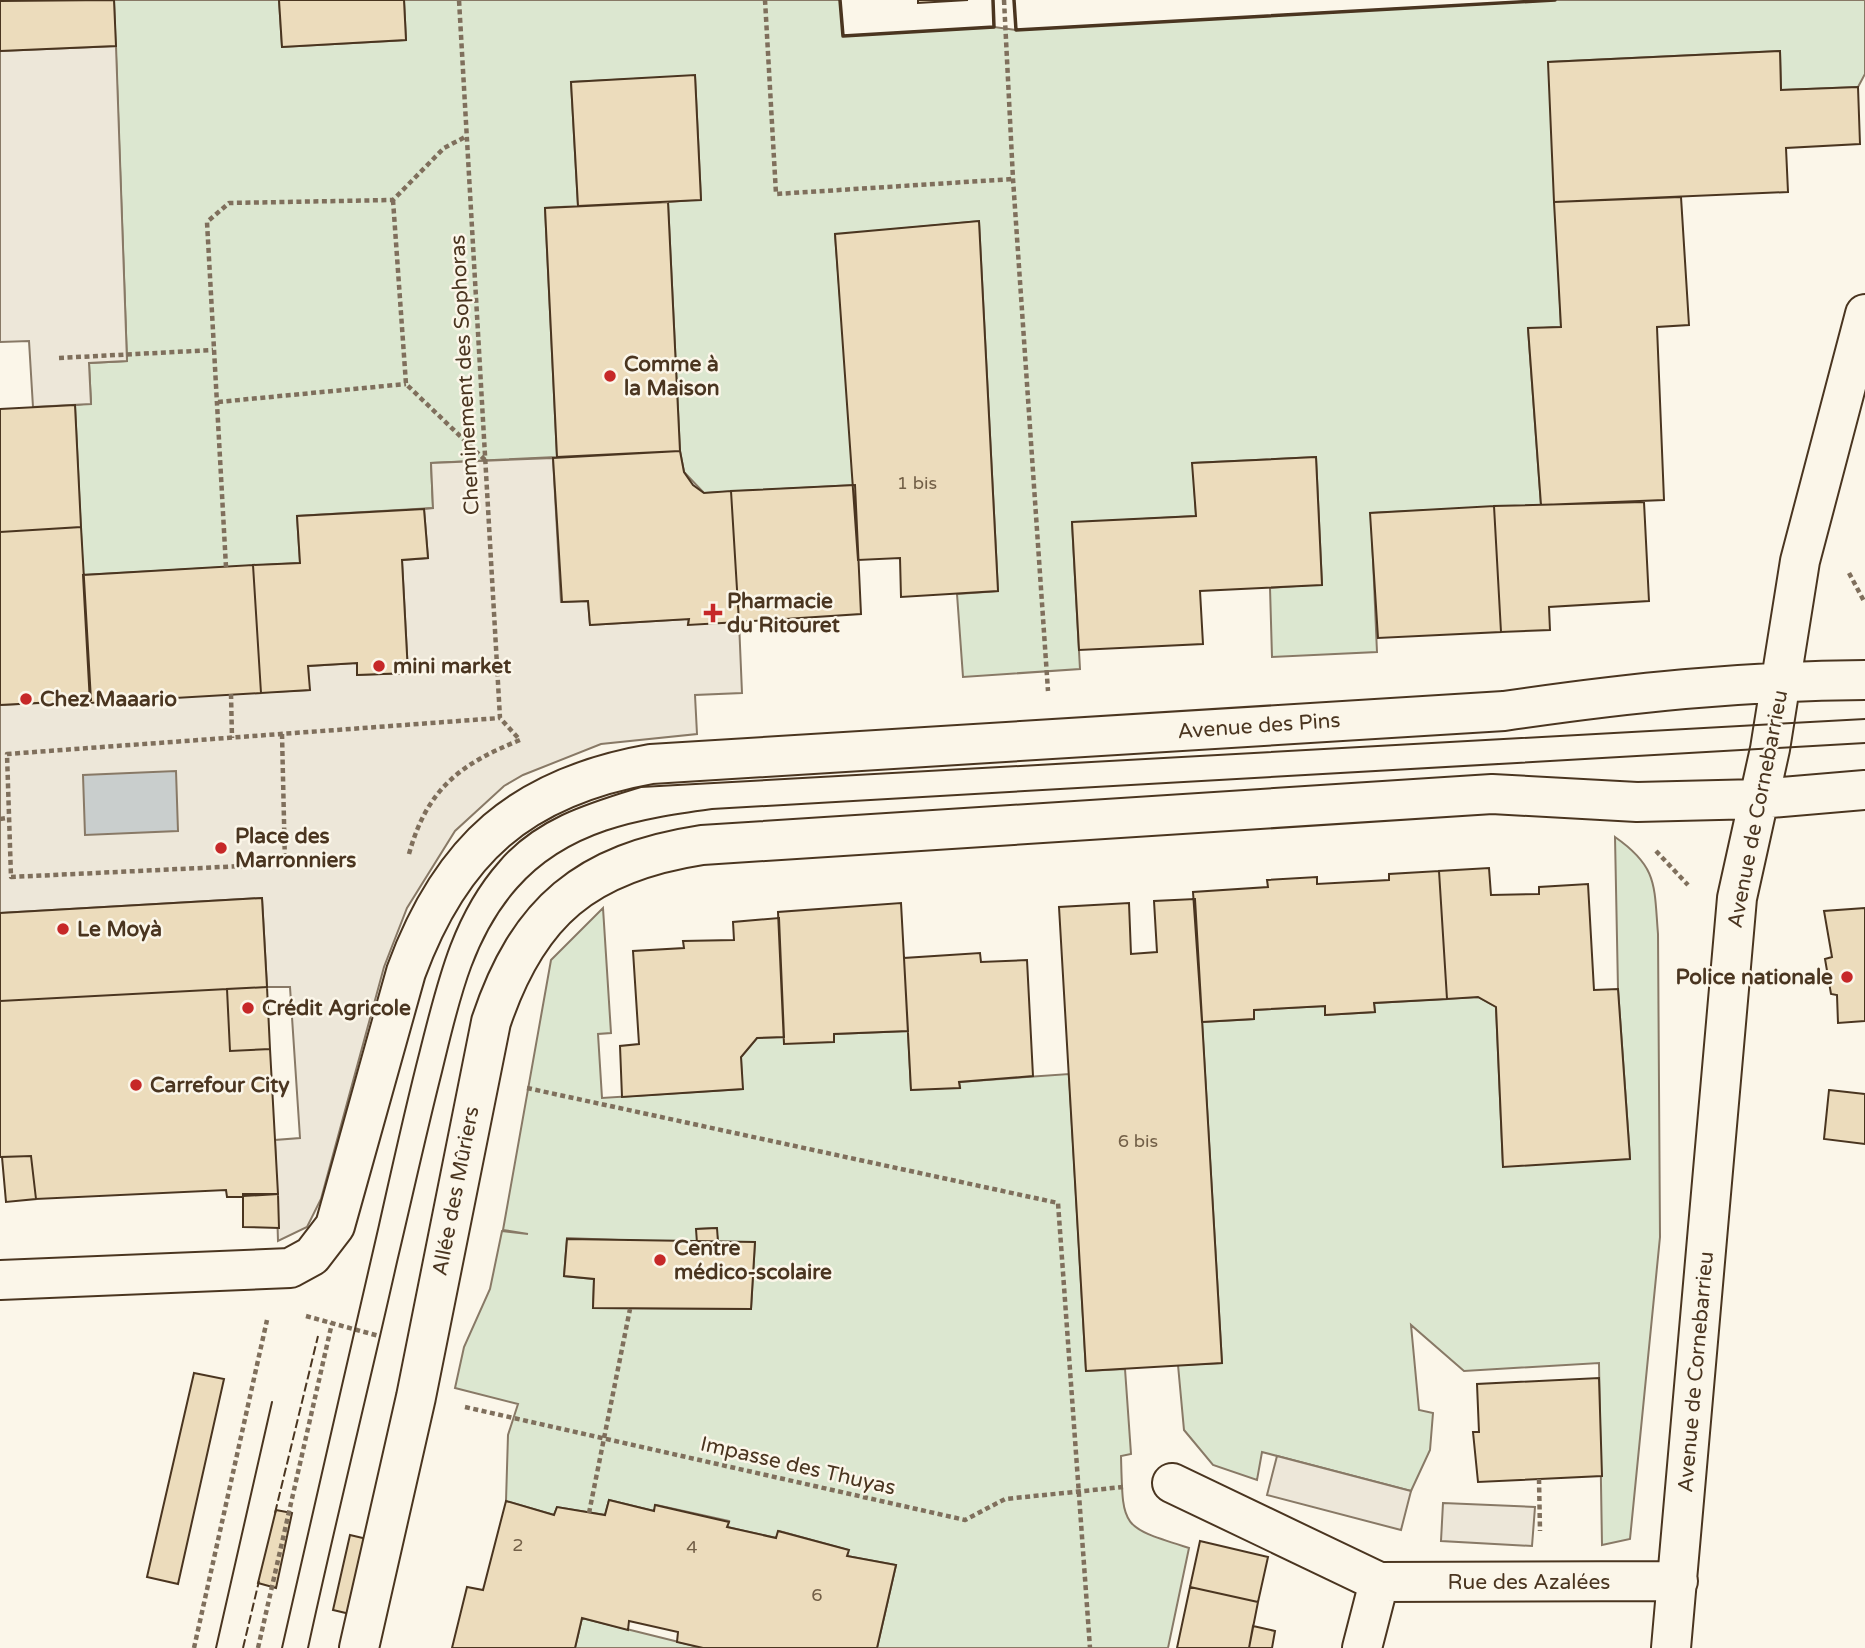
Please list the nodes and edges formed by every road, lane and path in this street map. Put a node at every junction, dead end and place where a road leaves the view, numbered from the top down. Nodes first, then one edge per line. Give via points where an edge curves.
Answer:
1 (459, 0) edge
2 (765, 0) edge
3 (1004, 0) edge
4 (467, 136) junction
5 (1013, 178) junction
6 (394, 200) junction
7 (1865, 314) edge
8 (213, 350) junction
9 (59, 358) dead end
10 (406, 383) junction
11 (218, 402) junction
12 (485, 460) junction
13 (226, 567) dead end
14 (1865, 680) edge
15 (1782, 681) junction
16 (231, 694) dead end
17 (1048, 696) dead end
18 (500, 719) junction
19 (282, 734) junction
20 (232, 738) junction
21 (520, 740) dead end
22 (1865, 790) edge
23 (1759, 799) junction
24 (7, 818) junction
25 (0, 819) edge
26 (478, 1078) junction
27 (290, 1268) junction
28 (0, 1280) edge
29 (270, 1306) junction
30 (630, 1308) dead end
31 (332, 1322) junction
32 (425, 1348) junction
33 (416, 1396) junction
34 (604, 1439) junction
35 (1539, 1479) dead end
36 (1172, 1483) joint
37 (1078, 1491) junction
38 (1539, 1498) dead end
39 (589, 1513) dead end
40 (1678, 1581) junction
41 (1379, 1582) junction
42 (194, 1648) edge
43 (258, 1648) edge
44 (359, 1648) edge
45 (1090, 1648) edge
46 (1363, 1648) edge
47 (1671, 1648) edge

1 - 4 path, Cheminement des Sophoras
2 - 5 path via 776,194
3 - 5 path
4 - 6 path via 444,148
4 - 12 path, Cheminement des Sophoras
5 - 17 path
6 - 8 path via 229,203 207,222
6 - 10 path
7 - 15 street, Avenue de Cornebarrieu via 1800,561
8 - 9 path
8 - 11 path
10 - 11 path
10 - 12 path
11 - 13 path
12 - 18 path, Cheminement des Sophoras
14 - 15 street, Avenue des Pins
15 - 23 street, Avenue de Cornebarrieu
15 - 27 street, Avenue des Pins via 1629,692 1504,711 651,764 600,775 544,799 492,835 445,887 406,972 335,1226 312,1256
16 - 20 path
18 - 19 path
18 - 21 path
19 - 20 path
19 - 24 path via 285,864 11,877
20 - 24 path via 6,754
22 - 23 street
23 - 26 street, Allée des Mûriers via 1637,802 1492,794 673,850 598,876 557,906 511,968 491,1022
23 - 40 street, Avenue de Cornebarrieu via 1737,898
24 - 25 path
26 - 32 street, Allée des Mûriers
26 - 37 path via 1058,1203
27 - 28 street
27 - 29 path
29 - 31 path
29 - 42 path
30 - 34 path
31 - 32 path
31 - 43 path
32 - 33 street, Allée des Mûriers
33 - 34 path, Impasse des Thuyas
33 - 44 street, Allée des Mûriers
34 - 37 path, Impasse des Thuyas via 965,1520 1005,1499
34 - 39 path
35 - 38 path
36 - 37 path, Impasse des Thuyas
36 - 41 street, Rue des Azalées
37 - 45 path
40 - 41 street, Rue des Azalées
40 - 47 street, Avenue de Cornebarrieu
41 - 46 street

